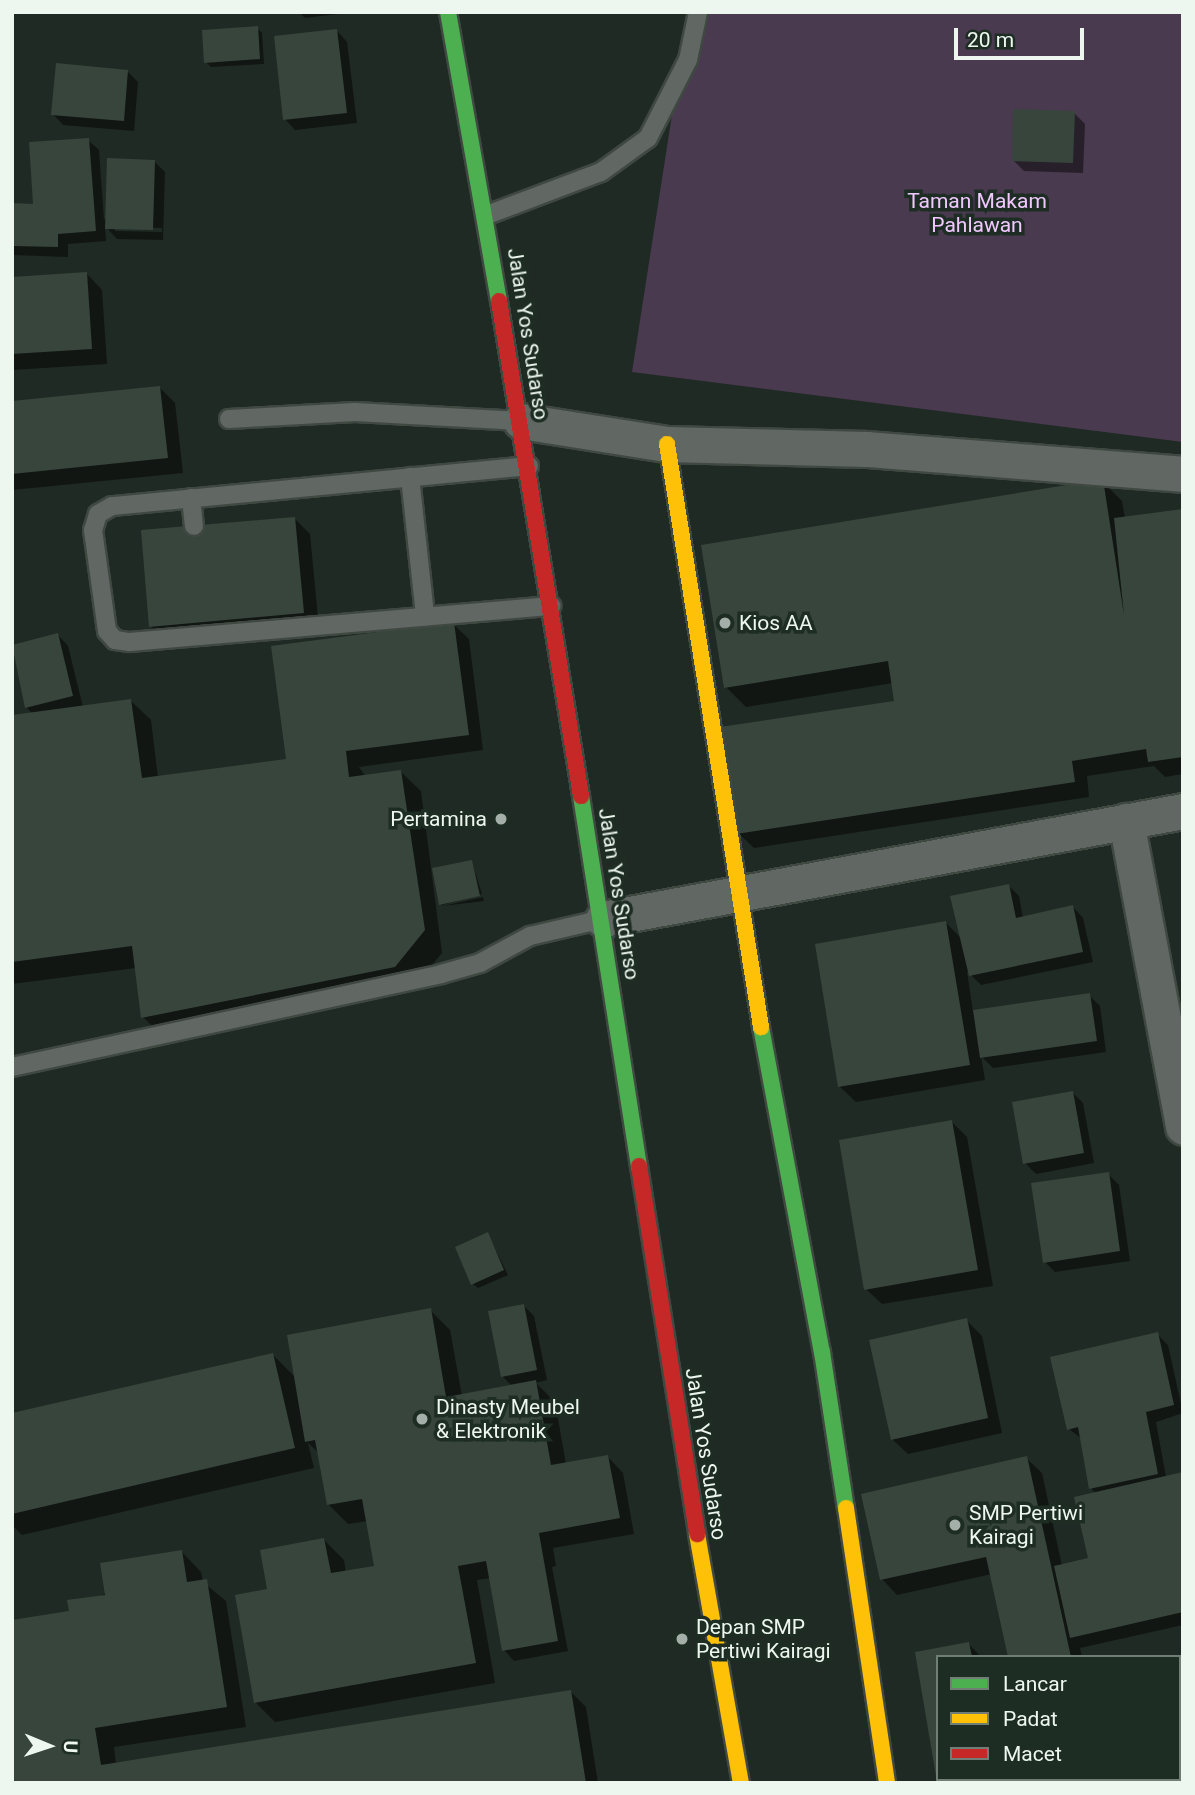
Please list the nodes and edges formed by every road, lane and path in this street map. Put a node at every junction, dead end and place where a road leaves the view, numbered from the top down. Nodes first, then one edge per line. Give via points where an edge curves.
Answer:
1 (448, 12) edge
2 (698, 12) edge
3 (487, 215) junction
4 (229, 419) dead end
5 (521, 421) junction
6 (667, 444) junction
7 (528, 466) junction
8 (1183, 474) edge
9 (410, 477) junction
10 (191, 498) junction
11 (194, 526) dead end
12 (551, 606) junction
13 (425, 616) junction
14 (1183, 811) edge
15 (1126, 821) junction
16 (736, 891) junction
17 (603, 919) junction
18 (12, 1067) edge
19 (1183, 1127) edge
20 (741, 1783) edge
21 (887, 1783) edge

1 - 3 main road, Jalan Yos Sudarso
2 - 3 lane via 688,60 648,138 601,172
3 - 5 main road, Jalan Yos Sudarso
4 - 5 lane via 355,412
5 - 6 street
5 - 7 main road, Jalan Yos Sudarso
6 - 8 street via 867,449
6 - 16 main road
7 - 9 lane
7 - 12 main road, Jalan Yos Sudarso
9 - 10 lane
9 - 13 lane
10 - 11 lane
10 - 13 lane via 111,506 97,514 93,530 107,631 116,640 208,629
12 - 13 lane
12 - 17 main road, Jalan Yos Sudarso
14 - 15 street
15 - 16 street
15 - 19 street
16 - 17 street
16 - 21 main road via 822,1353
17 - 18 lane via 530,936 480,963 441,974
17 - 20 main road, Jalan Yos Sudarso via 701,1562

